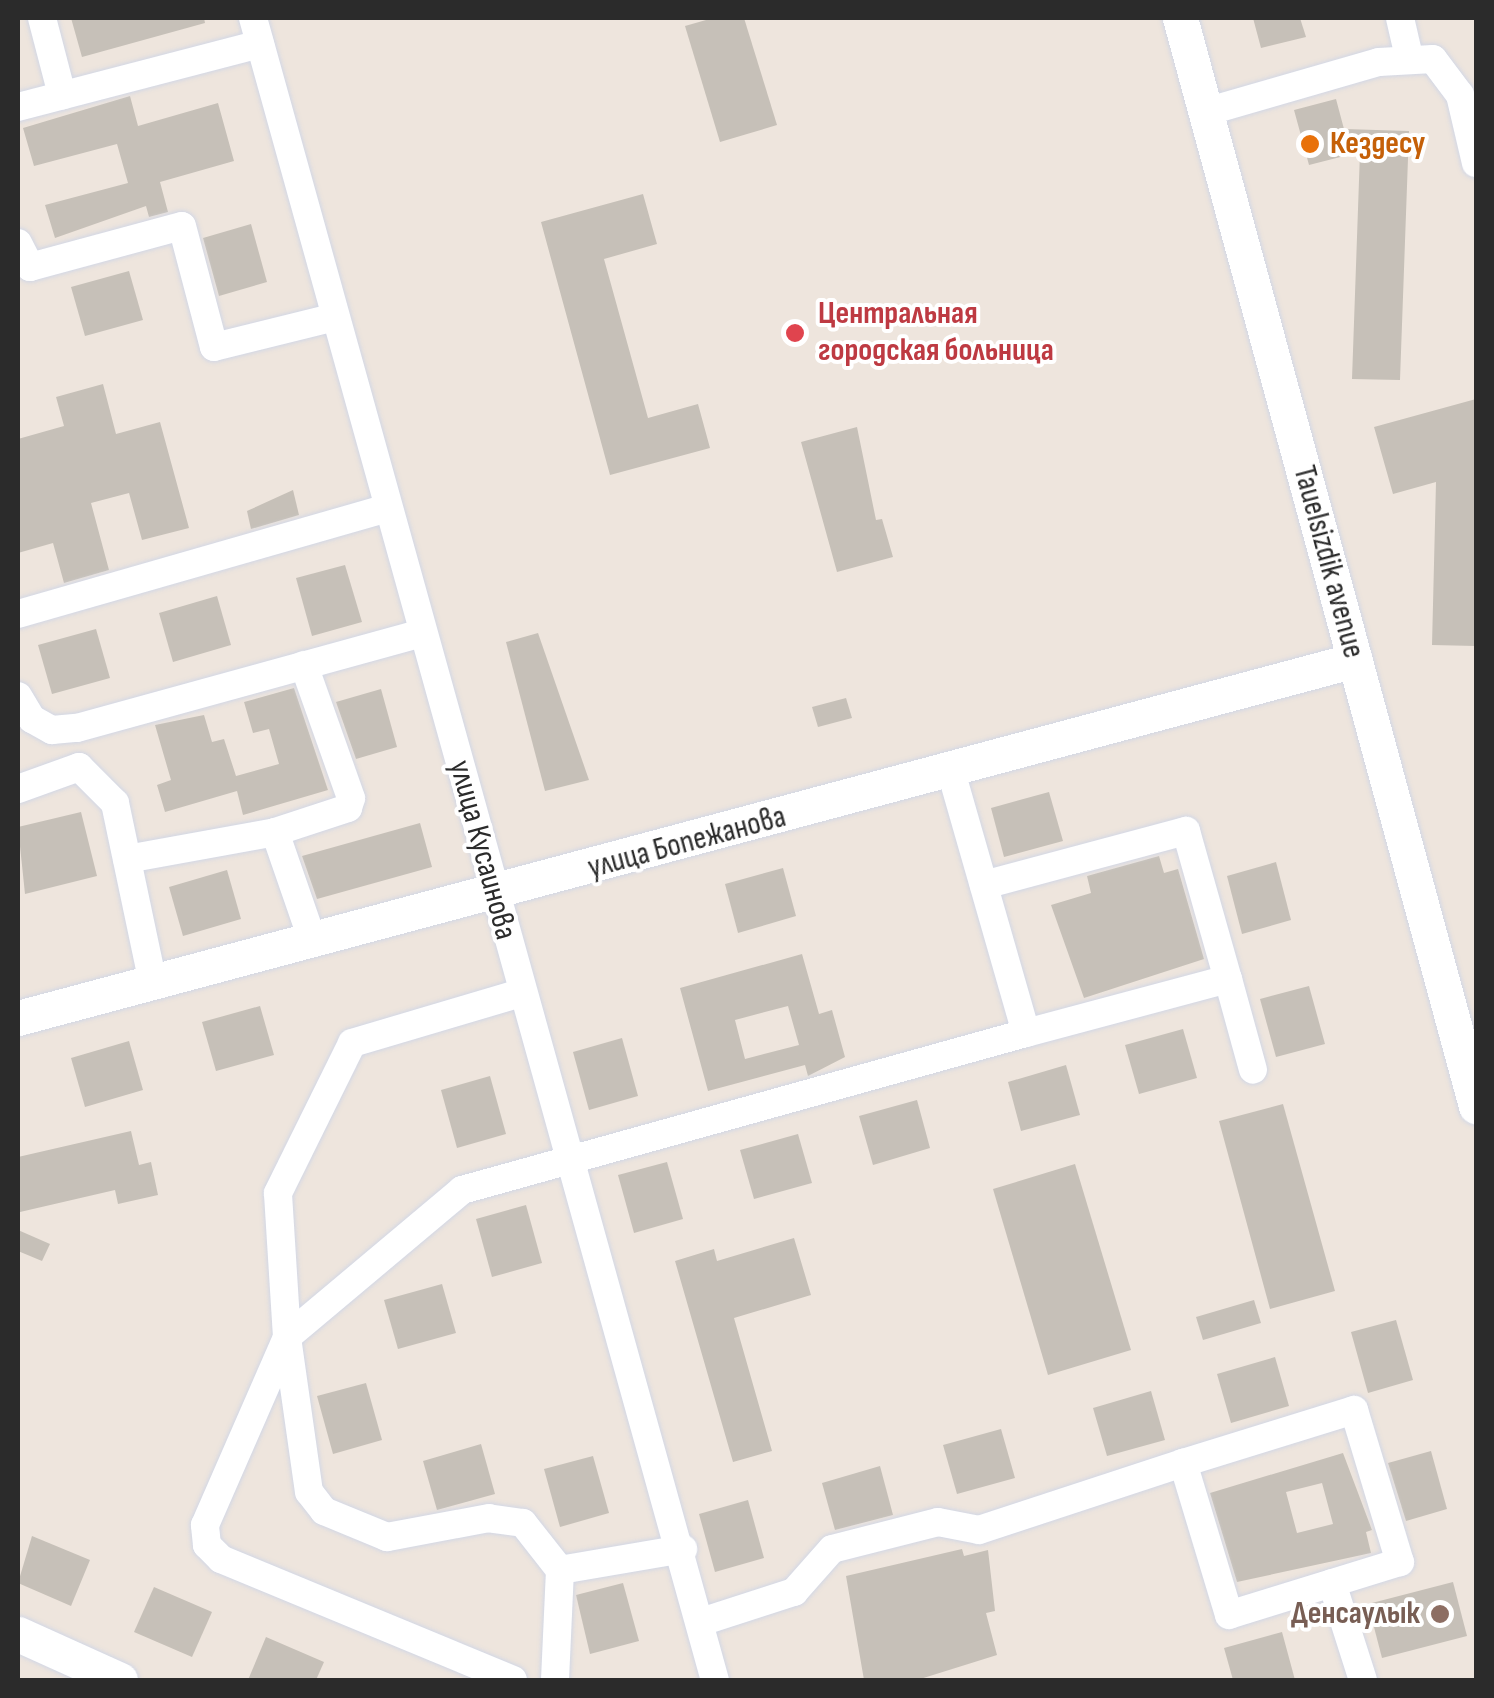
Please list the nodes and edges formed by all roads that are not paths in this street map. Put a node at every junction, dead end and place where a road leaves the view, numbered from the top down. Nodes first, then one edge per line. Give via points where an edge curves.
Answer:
1 (42, 18) edge
2 (1180, 18) edge
3 (1400, 18) edge
4 (256, 31) edge
5 (1409, 56) junction
6 (62, 95) junction
7 (18, 107) edge
8 (1209, 111) junction
9 (1476, 164) edge
10 (19, 236) edge
11 (335, 316) junction
12 (388, 508) junction
13 (18, 614) edge
14 (422, 633) junction
15 (1355, 660) junction
16 (304, 664) junction
17 (18, 696) edge
18 (52, 730) junction
19 (18, 738) edge
20 (951, 771) junction
21 (18, 788) edge
22 (275, 832) junction
23 (127, 859) junction
24 (984, 884) junction
25 (494, 896) junction
26 (312, 942) junction
27 (1228, 979) junction
28 (153, 983) junction
29 (521, 993) junction
30 (20, 1010) edge
31 (1026, 1033) junction
32 (1253, 1070) dead end
33 (1476, 1106) edge
34 (570, 1156) junction
35 (287, 1337) junction
36 (1182, 1464) junction
37 (683, 1549) junction
38 (560, 1570) junction
39 (1332, 1582) junction
40 (704, 1621) junction
41 (18, 1634) edge
42 (120, 1680) edge
43 (513, 1680) edge
44 (555, 1680) edge
45 (716, 1680) edge
46 (1363, 1680) edge

1 - 6 street
2 - 8 street, Tauelsizdik avenue
3 - 5 street
4 - 6 street
4 - 11 street, улица Кусаинова
5 - 8 street
5 - 9 street via 1433,59 1450,77
6 - 7 street
8 - 15 street, Tauelsizdik avenue
10 - 11 street via 30,268 182,226 214,348
11 - 12 street, улица Кусаинова
12 - 13 street
12 - 14 street, улица Кусаинова
14 - 16 street
14 - 25 street, улица Кусаинова
15 - 20 street, улица Бопежанова
15 - 33 street, Tauelsizdik avenue
16 - 18 street
16 - 22 street via 351,798 340,814
17 - 18 street via 32,719
18 - 19 street
20 - 24 street
20 - 25 street, улица Бопежанова
21 - 23 street via 79,767 115,803
22 - 23 street
22 - 26 street
23 - 28 street
24 - 27 street via 1186,831
24 - 31 street
25 - 26 street, улица Бопежанова
25 - 29 street, улица Кусаинова
26 - 28 street, улица Бопежанова
27 - 31 street
27 - 32 street
28 - 30 street, улица Бопежанова
29 - 34 street, улица Кусаинова
29 - 35 street via 352,1044 278,1193
31 - 34 street
34 - 35 street via 462,1190
34 - 37 street, улица Кусаинова
35 - 38 street via 309,1492 324,1510 386,1537 489,1518 523,1523
35 - 43 street via 205,1525 208,1546 221,1559
36 - 39 street via 1229,1614
36 - 39 street via 1354,1410 1400,1562
36 - 40 street via 979,1530 938,1522 832,1550 794,1592
37 - 38 street
37 - 40 street, улица Кусаинова
38 - 44 street
39 - 46 street
40 - 45 street, улица Кусаинова
41 - 42 street

